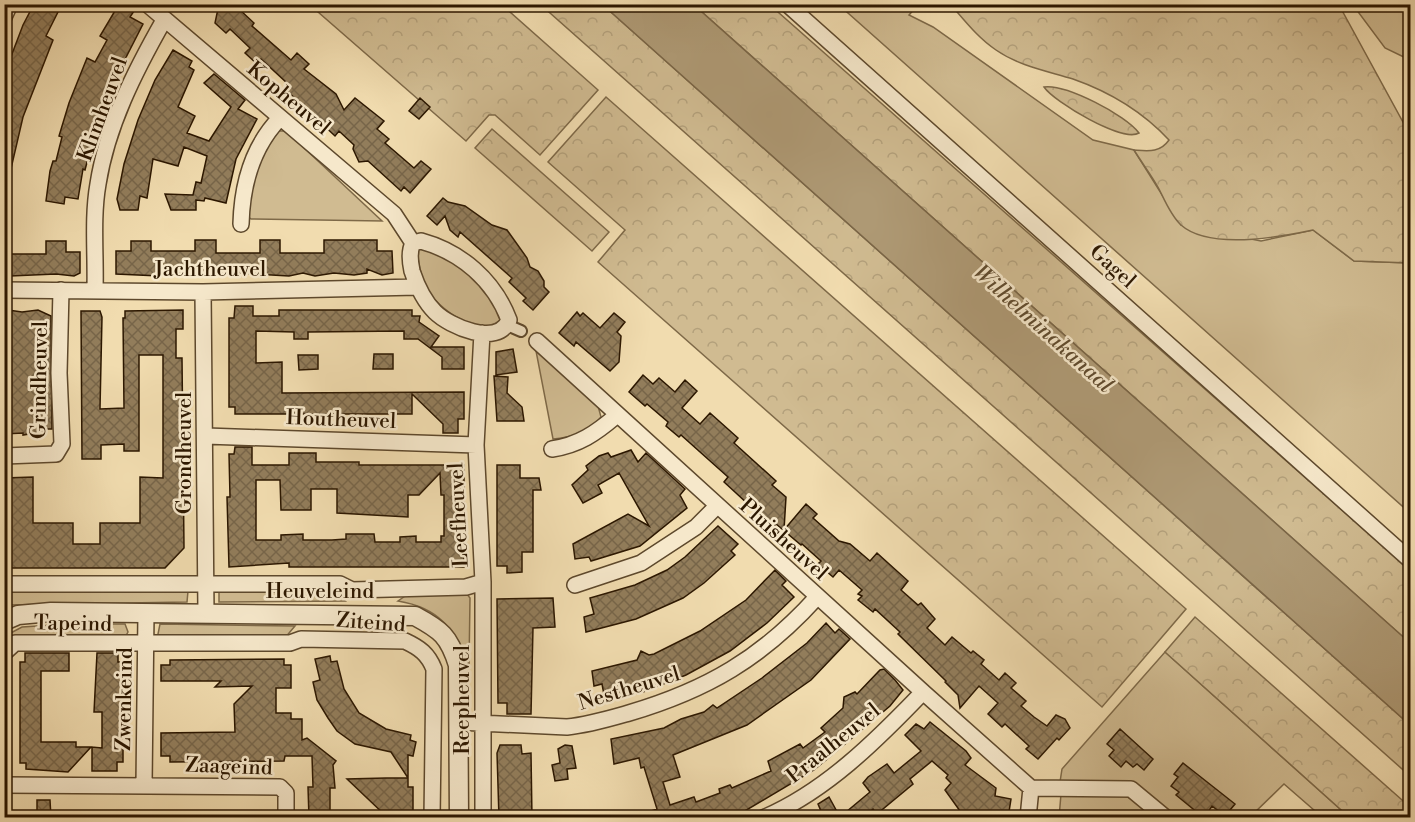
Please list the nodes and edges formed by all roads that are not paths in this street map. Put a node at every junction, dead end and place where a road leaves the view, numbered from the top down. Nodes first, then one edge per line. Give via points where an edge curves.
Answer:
1 (10, 4) edge
2 (147, 4) edge
3 (787, 4) edge
4 (4, 17) edge
5 (164, 20) junction
6 (280, 117) junction
7 (241, 224) dead end
8 (413, 243) junction
9 (417, 287) junction
10 (95, 289) junction
11 (4, 290) edge
12 (61, 290) junction
13 (203, 292) junction
14 (482, 333) junction
15 (537, 341) dead end
16 (616, 416) junction
17 (206, 436) junction
18 (476, 445) junction
19 (552, 449) dead end
20 (4, 456) edge
21 (717, 506) junction
22 (1410, 560) edge
23 (483, 582) junction
24 (4, 584) edge
25 (206, 584) junction
26 (575, 585) dead end
27 (817, 597) junction
28 (146, 613) junction
29 (206, 613) junction
30 (4, 621) edge
31 (146, 645) junction
32 (4, 653) edge
33 (923, 692) junction
34 (458, 722) junction
35 (482, 722) junction
36 (4, 785) edge
37 (144, 785) junction
38 (1031, 788) junction
39 (789, 813) edge
40 (286, 818) edge
41 (432, 818) edge
42 (459, 818) edge
43 (483, 818) edge
44 (763, 818) edge
45 (1028, 818) edge
46 (1167, 818) edge

1 - 4 street
2 - 5 street, Kopheuvel
3 - 22 street, Gagel
5 - 6 street, Kopheuvel
5 - 10 street, Klimheuvel via 137,68 104,153 98,186
6 - 7 street via 259,147 246,180
6 - 8 street, Kopheuvel via 394,214
8 - 9 street via 411,263
8 - 14 street via 421,241 441,247 486,280 514,328
9 - 13 street, Jachtheuvel
9 - 14 street via 436,313 466,330
10 - 12 street, Jachtheuvel
10 - 13 street, Jachtheuvel
11 - 12 street, Jachtheuvel
12 - 20 street, Grindheuvel via 62,444 56,454
13 - 17 street, Grondheuvel
14 - 18 street, Leefheuvel
15 - 16 street, Pluisheuvel via 608,404
16 - 19 street via 589,438
16 - 21 street, Pluisheuvel
17 - 18 street, Houtheuvel
17 - 25 street, Grondheuvel
18 - 23 street, Leefheuvel
21 - 26 street via 696,527 641,563
21 - 27 street, Pluisheuvel
23 - 25 street via 466,587 352,590 340,584
23 - 35 street, Reepheuvel
24 - 25 street
25 - 29 street, Grondheuvel
27 - 33 street, Pluisheuvel
27 - 35 street, Nestheuvel via 790,627 727,674 676,699 585,725
28 - 29 street, Heuveleind
28 - 30 street, Heuveleind via 51,612 18,615
28 - 31 street, Zwenkeind
29 - 34 street, Heuveleind via 415,616 439,629 451,644 458,665
31 - 32 street, Tapeind via 15,643
31 - 37 street, Zwenkeind
31 - 41 street, Ziteind via 290,643 301,639 405,641 418,647 429,657 434,669
33 - 38 street
33 - 39 street, Praalheuvel via 876,741
34 - 35 street, Nestheuvel
34 - 42 street, Heuveleind
35 - 43 street, Reepheuvel
36 - 37 street, Zaageind
37 - 40 street, Zaageind via 280,787 286,793
38 - 45 street
38 - 46 street via 1131,789
39 - 44 street, Praalheuvel

